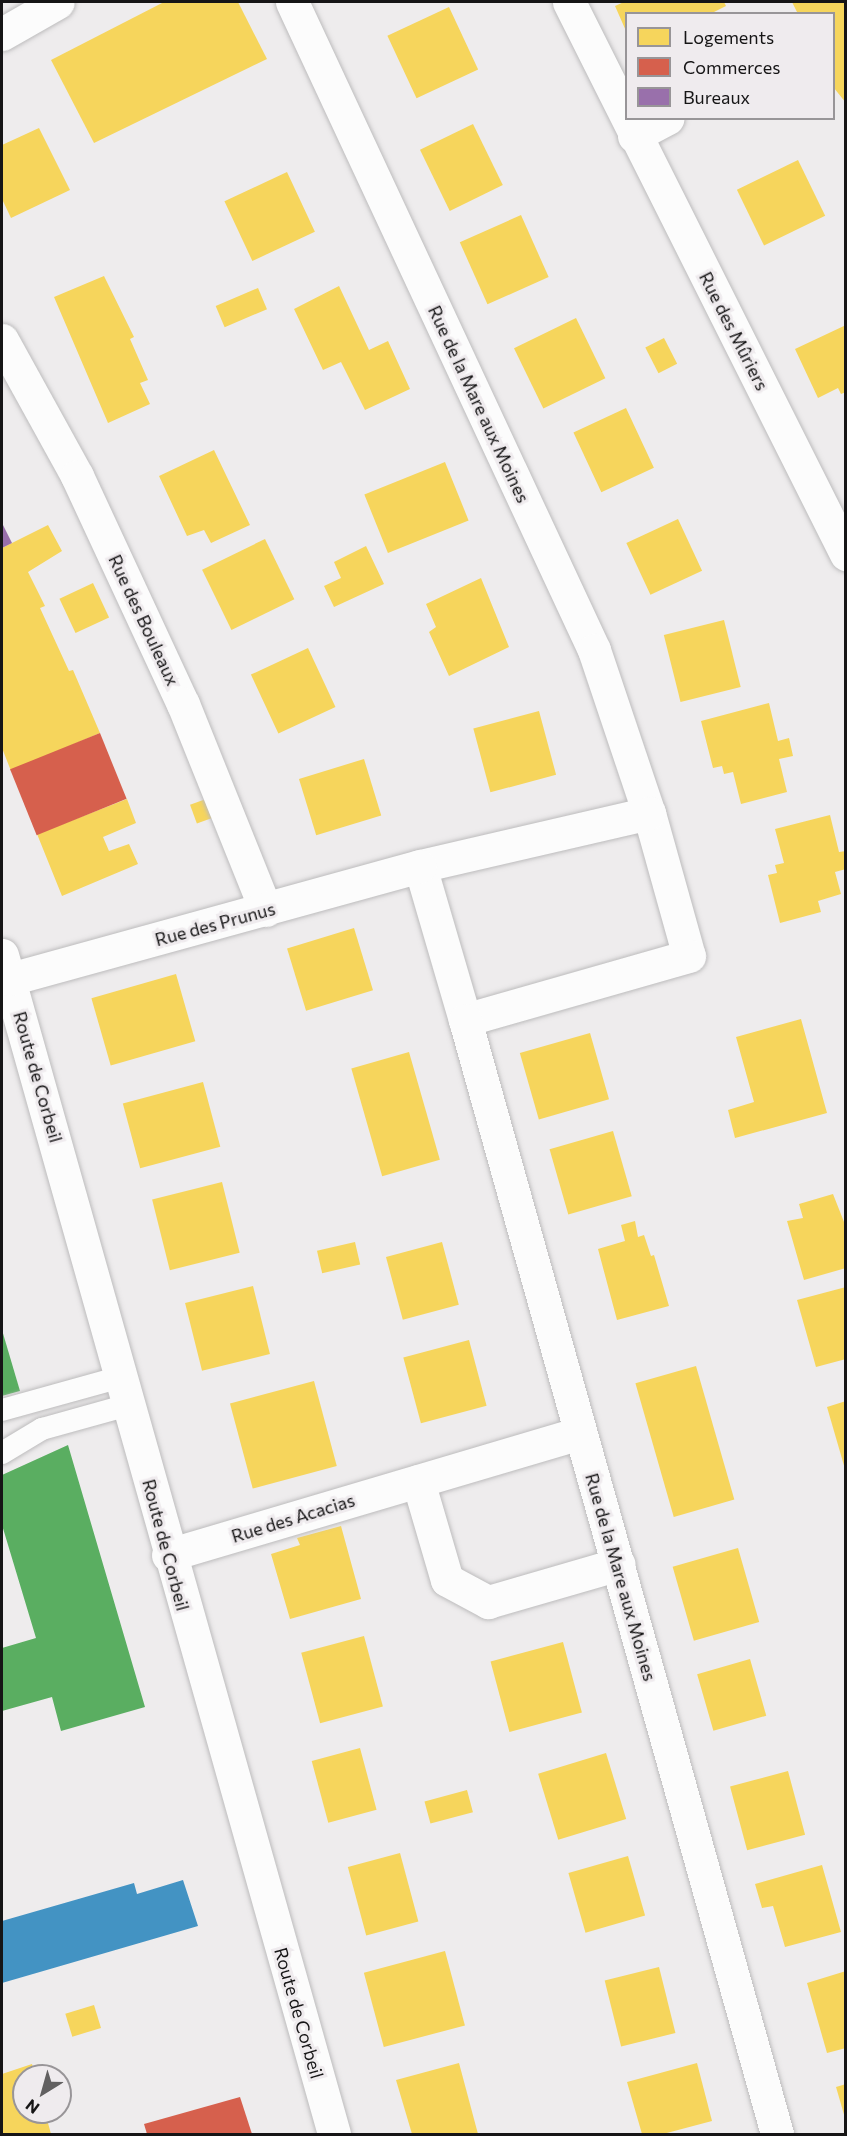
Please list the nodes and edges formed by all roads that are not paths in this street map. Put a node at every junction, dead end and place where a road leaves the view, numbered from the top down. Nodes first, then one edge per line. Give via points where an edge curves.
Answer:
1 (57, 2) edge
2 (292, 2) edge
3 (569, 2) edge
4 (2, 34) edge
5 (625, 117) edge
6 (626, 120) edge
7 (664, 120) edge
8 (634, 136) junction
9 (2, 340) edge
10 (842, 534) edge
11 (649, 813) junction
12 (420, 866) junction
13 (266, 910) junction
14 (6, 967) edge
15 (465, 1020) junction
16 (124, 1391) junction
17 (2, 1410) edge
18 (580, 1433) junction
19 (2, 1453) edge
20 (418, 1481) junction
21 (168, 1555) junction
22 (619, 1564) junction
23 (334, 2134) edge
24 (777, 2134) edge

1 - 4 street
2 - 11 street, Rue de la Mare aux Moines via 594,650
3 - 5 street, Rue des Mûriers
6 - 8 street, Rue des Mûriers
7 - 8 street
8 - 10 street, Rue des Mûriers
9 - 13 street, Rue des Bouleaux via 77,476 178,693
11 - 12 street, Rue des Prunus
11 - 15 street, Rue de la Mare aux Moines via 689,956
12 - 13 street, Rue des Prunus
12 - 15 street, Rue de la Mare aux Moines
13 - 14 street, Rue des Prunus
14 - 16 street, Route de Corbeil
15 - 18 street, Rue de la Mare aux Moines
16 - 17 lane
16 - 19 lane via 42,1429
16 - 21 street, Route de Corbeil
18 - 20 street, Rue des Acacias
18 - 22 street, Rue de la Mare aux Moines
20 - 21 street, Rue des Acacias
20 - 22 street via 447,1580 488,1602
21 - 23 street, Route de Corbeil
22 - 24 street, Rue de la Mare aux Moines

